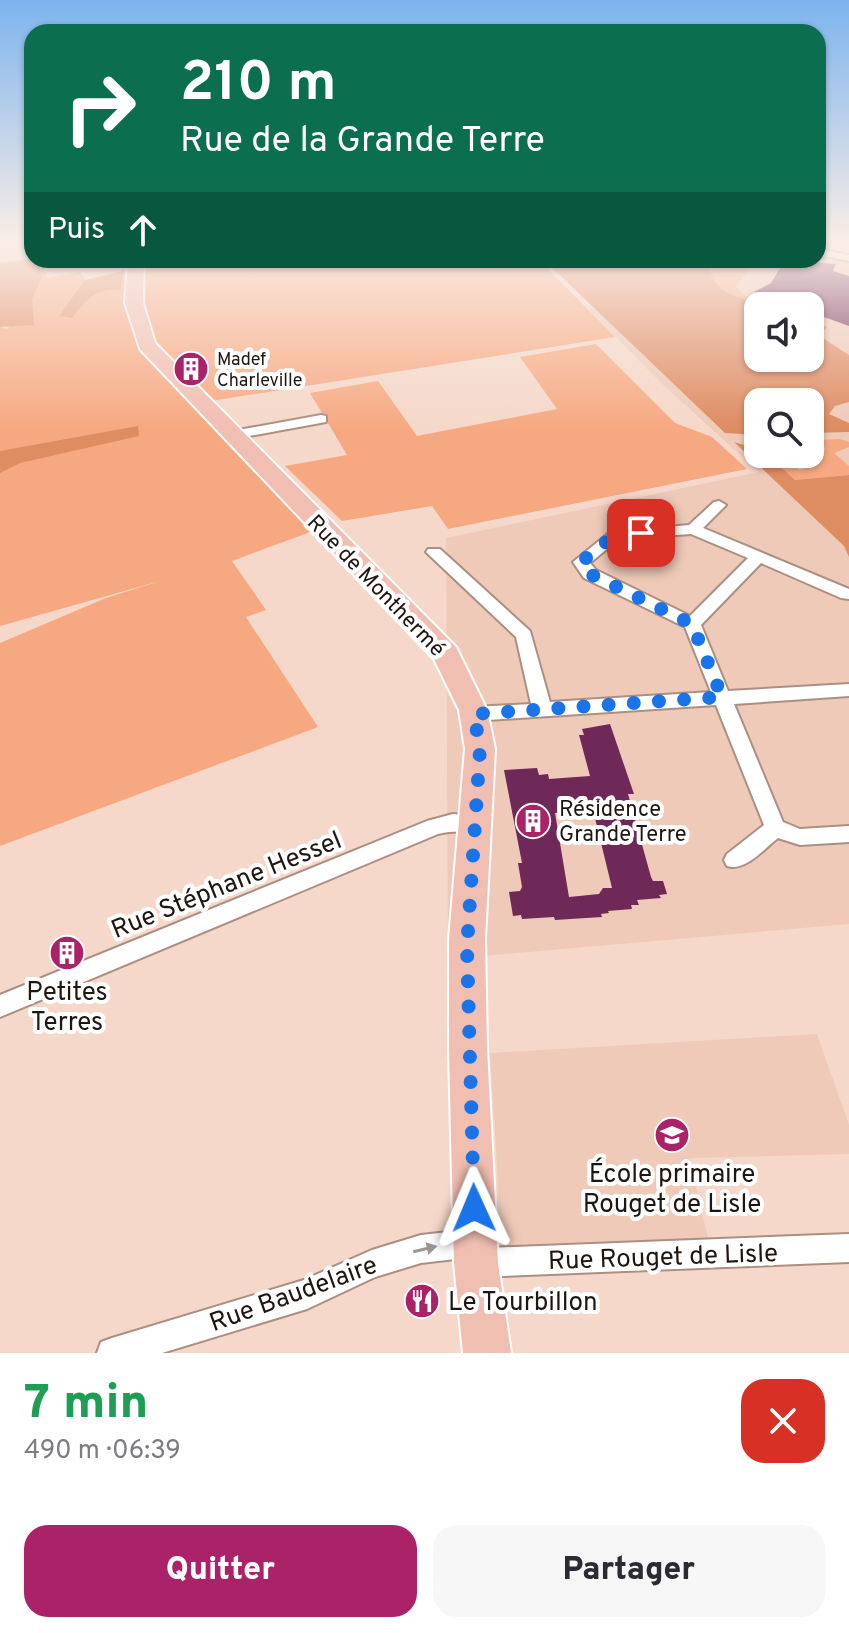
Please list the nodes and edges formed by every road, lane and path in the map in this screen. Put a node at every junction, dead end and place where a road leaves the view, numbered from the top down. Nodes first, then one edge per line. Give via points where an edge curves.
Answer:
1 (132, 301) edge
2 (321, 419) dead end
3 (233, 435) junction
4 (719, 505) dead end
5 (693, 529) junction
6 (434, 552) dead end
7 (758, 557) junction
8 (847, 594) edge
9 (692, 624) junction
10 (849, 690) edge
11 (722, 697) junction
12 (542, 709) junction
13 (474, 714) junction
14 (474, 823) junction
15 (775, 828) junction
16 (849, 834) edge
17 (735, 860) dead end
18 (0, 1006) edge
19 (849, 1248) edge
20 (476, 1253) junction
21 (112, 1353) edge
22 (487, 1353) edge

1 - 3 main road, Rue de Monthermé via 147,345
2 - 3 street
3 - 13 main road, Rue de Monthermé via 446,654
4 - 5 street
5 - 7 street
5 - 9 street via 615,535 581,562 590,574
6 - 12 street via 524,635
7 - 8 street
7 - 9 street
9 - 11 street
10 - 11 street
11 - 12 street
11 - 15 street
12 - 13 street
13 - 14 main road, Rue de Monthermé via 480,749
14 - 18 street, Rue Stéphane Hessel via 434,827
14 - 20 main road, Rue de Monthermé via 467,947
15 - 16 street via 800,837
15 - 17 street
19 - 20 street, Rue Rouget de Lisle
21 -> 20 street, Rue Baudelaire via 307,1294 409,1253 452,1244
20 - 22 main road, Rue de Monthermé

